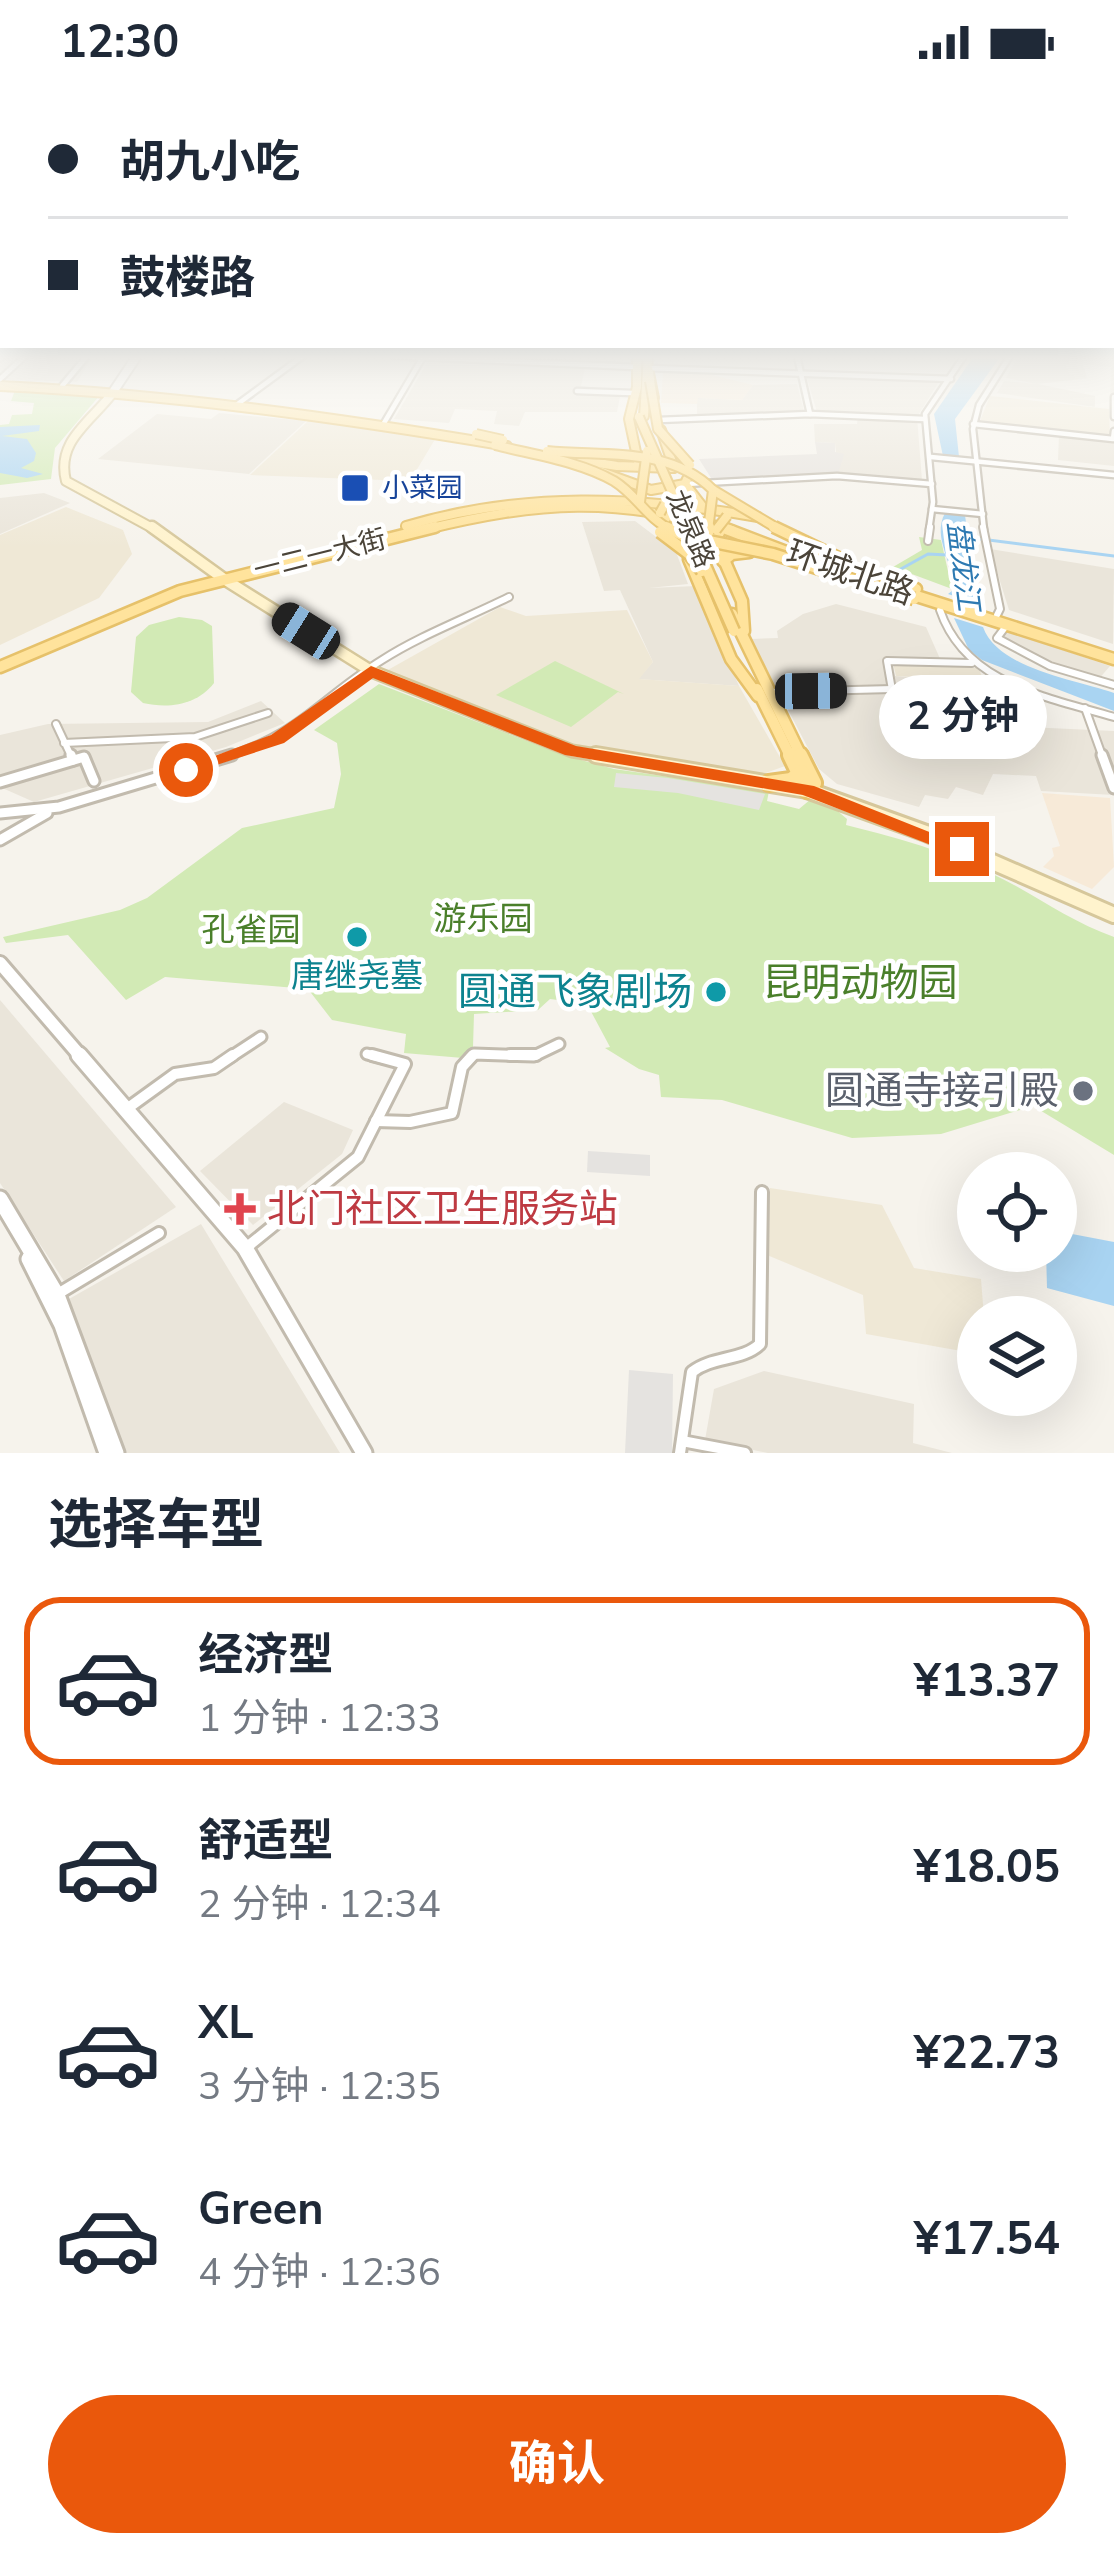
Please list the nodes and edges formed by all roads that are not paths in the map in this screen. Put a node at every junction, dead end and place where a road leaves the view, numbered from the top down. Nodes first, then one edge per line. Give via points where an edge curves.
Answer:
1 (89, 420) edge
2 (335, 420) edge
3 (357, 420) edge
4 (386, 420) edge
5 (629, 420) edge
6 (641, 420) edge
7 (642, 420) edge
8 (642, 420) edge
9 (654, 420) edge
10 (658, 420) edge
11 (925, 420) edge
12 (975, 420) edge
13 (384, 423) junction
14 (973, 424) junction
15 (1114, 431) edge
16 (452, 434) junction
17 (931, 457) junction
18 (977, 461) junction
19 (636, 467) junction
20 (674, 468) junction
21 (1114, 475) edge
22 (704, 479) junction
23 (626, 482) junction
24 (685, 484) junction
25 (932, 484) junction
26 (713, 490) junction
27 (703, 506) junction
28 (658, 507) junction
29 (932, 509) junction
30 (725, 514) junction
31 (982, 514) junction
32 (715, 530) junction
33 (928, 542) dead end
34 (723, 561) junction
35 (803, 568) junction
36 (222, 578) junction
37 (940, 596) junction
38 (508, 597) dead end
39 (951, 611) junction
40 (735, 614) junction
41 (996, 620) junction
42 (739, 634) junction
43 (1114, 656) edge
44 (973, 663) junction
45 (0, 664) edge
46 (371, 671) junction
47 (1114, 685) edge
48 (893, 689) junction
49 (764, 694) junction
50 (1085, 708) junction
51 (268, 712) dead end
52 (896, 713) dead end
53 (1114, 717) edge
54 (56, 724) dead end
55 (64, 743) junction
56 (73, 760) junction
57 (94, 781) dead end
58 (807, 781) junction
59 (0, 782) edge
60 (1114, 788) edge
61 (59, 807) junction
62 (0, 813) edge
63 (0, 840) edge
64 (1114, 911) edge
65 (0, 964) edge
66 (260, 1037) dead end
67 (559, 1044) dead end
68 (368, 1054) dead end
69 (127, 1109) junction
70 (376, 1121) junction
71 (761, 1192) dead end
72 (0, 1198) edge
73 (0, 1210) edge
74 (159, 1233) dead end
75 (244, 1248) junction
76 (53, 1297) junction
77 (681, 1447) edge
78 (111, 1453) edge
79 (364, 1453) edge
80 (745, 1453) edge

1 - 36 main road via 65,448 66,481 150,526
2 - 16 main road
3 - 13 main road
4 - 13 street
5 - 19 main road
6 - 28 main road, bridge
7 - 40 main road, 龙泉路, bridge
8 - 42 main road, 龙泉路, bridge
9 - 22 main road, bridge via 663,442
10 - 20 main road
11 - 17 street
12 - 14 street
13 - 19 main road
13 - 22 main road, bridge via 571,455 652,460
14 - 15 street via 1113,440
14 - 18 street
16 - 23 main road
16 - 28 main road, bridge via 593,472
17 - 18 street
17 - 25 street
18 - 21 street
18 - 31 street
19 - 20 main road
19 - 23 main road
20 - 24 main road via 687,476
22 - 26 main road, bridge
23 - 28 main road
24 - 25 street via 826,476
24 - 27 main road
24 - 28 main road
25 - 29 street
26 - 37 main road, bridge via 853,566
26 - 40 main road, bridge via 710,544
27 - 28 main road
27 - 30 main road
28 - 32 main road
28 - 36 main road, 一二一大街 via 546,510 425,529
28 - 36 main road, 一二一大街 via 532,503
28 - 37 main road, 环城北路
28 - 39 main road, 环城北路
28 - 39 main road, bridge via 684,536 773,554
28 - 49 main road, bridge
28 - 49 main road via 731,659
29 - 31 street
29 - 33 street
30 - 32 main road, bridge
30 - 37 main road via 769,520
31 - 41 street
32 - 34 main road
32 - 35 main road
34 - 35 main road via 749,552
34 - 42 main road via 742,602
35 - 39 main road
36 - 45 main road, 一二一大街
36 - 46 main road
37 - 41 main road
38 - 46 street
39 - 41 main road
39 - 44 street via 957,651
40 - 42 main road
41 - 43 main road
41 - 47 street via 998,638 1016,650
42 - 49 main road
44 - 48 street via 887,662
44 - 50 street
46 - 58 main road via 572,751 769,783
46 - 61 street via 278,739
48 - 49 street
48 - 52 street
49 - 58 main road
50 - 53 street
50 - 60 street
51 - 55 street via 195,737
54 - 55 street
55 - 56 street
56 - 57 street via 84,757
56 - 59 street
58 - 64 main road
61 - 62 street
61 - 63 street
65 - 69 street
66 - 69 street via 214,1068 176,1073
67 - 70 street via 534,1056 474,1054 462,1067 452,1113
68 - 70 street via 405,1064
69 - 75 street
70 - 75 street via 358,1157
71 - 77 street via 760,1344 692,1372
72 - 76 street
73 - 76 street
74 - 76 street
75 - 79 street
76 - 78 street
77 - 80 street

